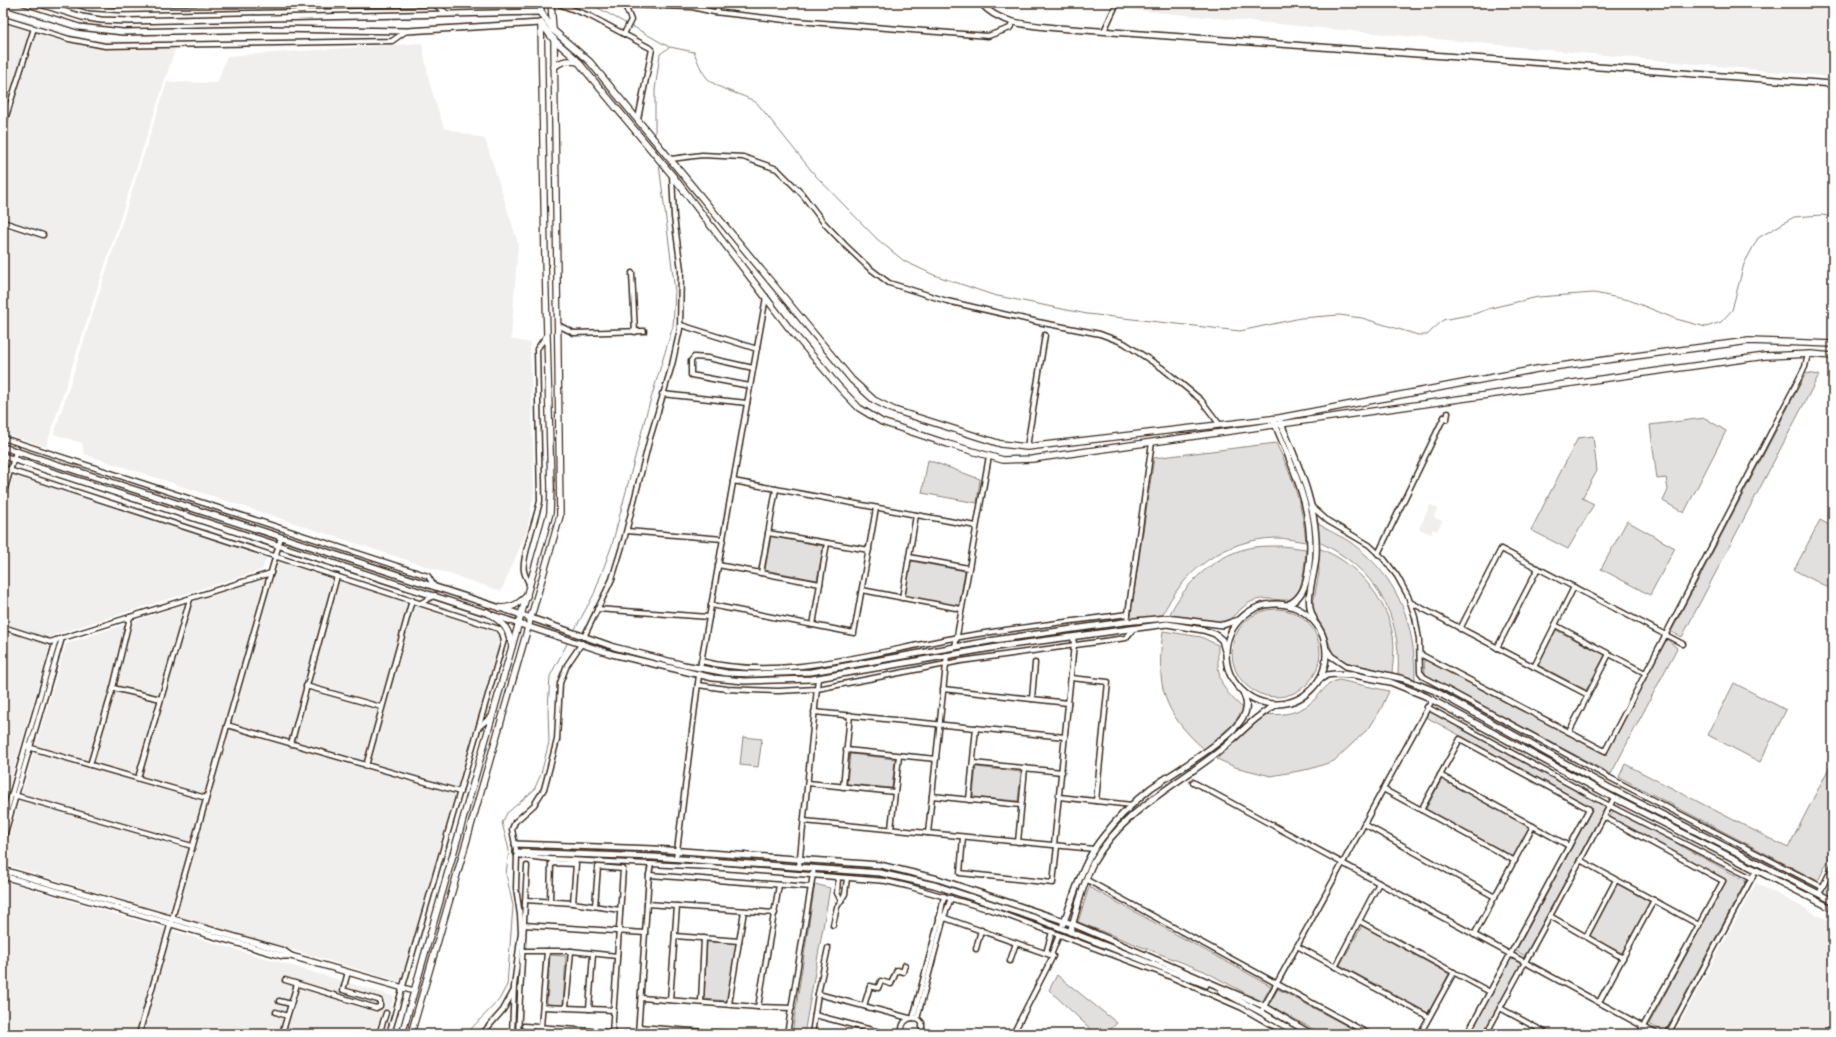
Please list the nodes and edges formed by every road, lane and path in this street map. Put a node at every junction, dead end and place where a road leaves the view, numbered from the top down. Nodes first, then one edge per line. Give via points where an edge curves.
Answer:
1 (3, 3) edge
2 (37, 3) edge
3 (74, 3) edge
4 (541, 3) edge
5 (551, 3) edge
6 (556, 3) edge
7 (724, 3) edge
8 (982, 3) edge
9 (1117, 3) edge
10 (624, 4) edge
11 (717, 4) edge
12 (222, 5) edge
13 (541, 12) junction
14 (718, 12) junction
15 (448, 14) junction
16 (3, 19) edge
17 (1013, 22) junction
18 (541, 23) junction
19 (34, 28) junction
20 (553, 30) junction
21 (407, 31) junction
22 (1104, 31) junction
23 (624, 34) junction
24 (554, 40) junction
25 (579, 62) junction
26 (554, 67) junction
27 (1833, 84) edge
28 (638, 119) junction
29 (3, 126) edge
30 (670, 157) junction
31 (670, 173) junction
32 (3, 222) edge
33 (43, 235) dead end
34 (632, 272) dead end
35 (766, 298) junction
36 (558, 325) junction
37 (681, 325) junction
38 (644, 331) dead end
39 (635, 332) junction
40 (547, 335) junction
41 (1045, 335) dead end
42 (1833, 344) edge
43 (757, 349) junction
44 (1808, 354) junction
45 (1833, 356) edge
46 (753, 368) junction
47 (750, 386) junction
48 (662, 394) junction
49 (747, 402) junction
50 (1448, 413) dead end
51 (1276, 418) junction
52 (1279, 424) junction
53 (1220, 425) junction
54 (3, 438) edge
55 (1152, 442) junction
56 (3, 447) edge
57 (1026, 447) junction
58 (16, 452) junction
59 (3, 456) edge
60 (989, 456) junction
61 (14, 459) junction
62 (3, 468) edge
63 (11, 470) junction
64 (733, 481) junction
65 (776, 489) junction
66 (3, 495) edge
67 (1311, 506) junction
68 (876, 508) junction
69 (916, 515) junction
70 (976, 526) junction
71 (627, 531) junction
72 (768, 533) junction
73 (281, 537) junction
74 (723, 539) junction
75 (827, 543) junction
76 (279, 545) junction
77 (869, 550) junction
78 (1378, 554) junction
79 (276, 556) junction
80 (909, 557) junction
81 (718, 565) junction
82 (968, 568) junction
83 (1538, 568) junction
84 (271, 573) junction
85 (761, 573) junction
86 (337, 576) junction
87 (820, 584) junction
88 (434, 586) junction
89 (530, 586) junction
90 (1574, 587) junction
91 (862, 590) junction
92 (435, 595) junction
93 (528, 596) junction
94 (902, 598) junction
95 (190, 599) junction
96 (412, 600) junction
97 (1410, 602) junction
98 (421, 603) junction
99 (1289, 604) junction
100 (711, 606) junction
101 (499, 608) junction
102 (961, 609) junction
103 (597, 610) junction
104 (487, 612) junction
105 (1128, 614) junction
106 (522, 615) junction
107 (130, 617) junction
108 (709, 617) junction
109 (531, 618) junction
110 (1238, 620) junction
111 (1127, 621) junction
112 (520, 622) junction
113 (1317, 624) junction
114 (528, 625) junction
115 (813, 625) junction
116 (1555, 625) junction
117 (3, 627) edge
118 (1134, 627) junction
119 (1460, 629) junction
120 (1665, 635) junction
121 (582, 636) junction
122 (1072, 637) junction
123 (62, 638) junction
124 (956, 638) junction
125 (56, 640) junction
126 (579, 642) junction
127 (1074, 644) junction
128 (1683, 644) dead end
129 (955, 647) junction
130 (1497, 648) junction
131 (512, 649) junction
132 (1327, 650) junction
133 (1225, 651) junction
134 (1420, 654) junction
135 (1609, 654) junction
136 (947, 656) junction
137 (701, 661) junction
138 (946, 664) junction
139 (1035, 664) dead end
140 (1534, 667) junction
141 (700, 668) junction
142 (1645, 673) junction
143 (699, 675) junction
144 (818, 678) junction
145 (1071, 678) junction
146 (1320, 680) junction
147 (1433, 682) junction
148 (698, 685) junction
149 (306, 686) junction
150 (113, 688) junction
151 (817, 688) junction
152 (943, 689) junction
153 (1430, 689) junction
154 (1241, 690) junction
155 (1588, 695) junction
156 (161, 699) junction
157 (1032, 699) junction
158 (1432, 700) junction
159 (1068, 703) junction
160 (1276, 705) junction
161 (381, 707) junction
162 (1427, 707) junction
163 (814, 712) junction
164 (494, 714) junction
165 (850, 715) junction
166 (939, 724) junction
167 (227, 725) junction
168 (478, 727) junction
169 (976, 728) junction
170 (1569, 732) junction
171 (1065, 737) junction
172 (291, 744) junction
173 (28, 747) junction
174 (846, 750) junction
175 (899, 756) junction
176 (936, 759) junction
177 (973, 763) junction
178 (90, 764) junction
179 (366, 766) junction
180 (1025, 768) junction
181 (1062, 772) junction
182 (1440, 775) junction
183 (138, 778) junction
184 (1193, 782) dead end
185 (808, 783) junction
186 (843, 787) junction
187 (1383, 789) junction
188 (460, 792) junction
189 (895, 792) junction
190 (14, 795) junction
191 (932, 796) junction
192 (1059, 797) junction
193 (206, 798) junction
194 (1614, 798) junction
195 (969, 800) junction
196 (1096, 801) junction
197 (1021, 805) junction
198 (1132, 805) junction
199 (1610, 806) junction
200 (1421, 810) junction
201 (1604, 817) junction
202 (804, 821) junction
203 (3, 824) edge
204 (1364, 824) junction
205 (1533, 826) junction
206 (891, 829) junction
207 (928, 833) junction
208 (963, 837) junction
209 (3, 840) edge
210 (1018, 842) junction
211 (515, 844) junction
212 (1056, 845) junction
213 (192, 846) junction
214 (1569, 846) junction
215 (1094, 849) junction
216 (677, 850) junction
217 (517, 853) junction
218 (676, 859) junction
219 (800, 859) junction
220 (1580, 860) junction
221 (1515, 861) junction
222 (1343, 863) junction
223 (651, 864) junction
224 (527, 866) dead end
225 (1833, 866) edge
226 (799, 867) junction
227 (814, 868) junction
228 (3, 870) edge
229 (1756, 870) junction
230 (649, 875) junction
231 (3, 876) edge
232 (813, 876) junction
233 (838, 878) junction
234 (847, 878) junction
235 (1752, 878) junction
236 (1087, 880) junction
237 (1616, 880) junction
238 (1379, 883) junction
239 (779, 884) junction
240 (811, 887) junction
241 (1822, 887) junction
242 (1819, 894) junction
243 (944, 896) junction
244 (1495, 897) junction
245 (951, 898) junction
246 (525, 900) junction
247 (1654, 900) junction
248 (550, 901) junction
249 (841, 901) junction
250 (1833, 901) edge
251 (573, 903) junction
252 (647, 904) junction
253 (595, 906) junction
254 (677, 906) junction
255 (1833, 909) edge
256 (620, 910) junction
257 (744, 911) junction
258 (774, 913) junction
259 (1550, 916) junction
260 (942, 919) junction
261 (170, 921) junction
262 (1359, 921) junction
263 (1064, 922) junction
264 (1073, 924) junction
265 (524, 925) junction
266 (833, 925) dead end
267 (1699, 925) junction
268 (1061, 928) junction
269 (981, 930) junction
270 (619, 931) junction
271 (1052, 932) junction
272 (1070, 932) junction
273 (645, 933) junction
274 (1474, 934) junction
275 (1059, 935) junction
276 (675, 936) junction
277 (1586, 937) junction
278 (704, 938) junction
279 (739, 942) junction
280 (1016, 943) junction
281 (1297, 946) junction
282 (828, 948) dead end
283 (976, 949) dead end
284 (523, 951) junction
285 (547, 951) junction
286 (571, 951) junction
287 (1046, 953) junction
288 (593, 954) junction
289 (1510, 954) junction
290 (1051, 955) junction
291 (617, 956) junction
292 (1623, 958) junction
293 (1010, 961) dead end
294 (1525, 962) junction
295 (904, 965) dead end
296 (1335, 967) junction
297 (348, 972) junction
298 (1454, 972) junction
299 (285, 980) dead end
300 (297, 984) junction
301 (1276, 984) junction
302 (403, 988) junction
303 (414, 991) junction
304 (514, 992) junction
305 (1490, 992) junction
306 (818, 994) junction
307 (641, 998) junction
308 (670, 1000) junction
309 (279, 1001) dead end
310 (701, 1002) junction
311 (1599, 1002) junction
312 (291, 1004) junction
313 (729, 1004) junction
314 (864, 1006) junction
315 (1264, 1006) junction
316 (543, 1007) junction
317 (566, 1007) junction
318 (758, 1007) junction
319 (792, 1008) junction
320 (1500, 1008) junction
321 (589, 1009) junction
322 (614, 1010) junction
323 (276, 1012) dead end
324 (1261, 1012) junction
325 (386, 1013) dead end
326 (815, 1015) junction
327 (287, 1016) junction
328 (1429, 1017) junction
329 (913, 1018) junction
330 (524, 1026) dead end
331 (1644, 1026) junction
332 (541, 1027) junction
333 (639, 1027) junction
334 (1286, 1031) edge
335 (593, 1032) edge
336 (667, 1032) edge
337 (612, 1033) edge
338 (1546, 1033) edge
339 (139, 1034) edge
340 (282, 1034) edge
341 (379, 1034) edge
342 (389, 1034) edge
343 (402, 1034) edge
344 (411, 1034) edge
345 (482, 1034) edge
346 (512, 1034) edge
347 (518, 1034) edge
348 (631, 1034) edge
349 (638, 1034) edge
350 (732, 1034) edge
351 (787, 1034) edge
352 (812, 1034) edge
353 (887, 1034) edge
354 (903, 1034) edge
355 (922, 1034) edge
356 (1013, 1034) edge
357 (1298, 1034) edge
358 (1311, 1034) edge
359 (1369, 1034) edge
360 (1420, 1034) edge
361 (1467, 1034) edge
362 (1486, 1034) edge
363 (1639, 1034) edge
364 (1657, 1034) edge
365 (1668, 1034) edge

1 - 21 street via 79,27 110,32 271,29
2 - 15 street via 82,17 108,21
3 - 12 street via 88,8 118,10
4 - 13 main road
5 - 20 main road
6 - 23 street via 590,16
7 - 11 street
8 - 17 street via 1000,18
9 - 22 street
10 - 14 street via 692,7
10 - 23 street via 632,20
11 - 14 street
12 - 15 street via 434,4
13 - 15 street
13 - 18 main road
13 - 20 main road
14 - 17 street via 988,36 1010,28
16 - 19 street
17 - 22 street
18 - 21 street
18 - 24 main road
18 - 40 main road
19 - 21 street via 92,44 121,46 392,40
19 - 29 street
20 - 24 main road
20 - 28 main road via 590,62
22 - 27 street
23 - 28 street via 652,49
24 - 25 main road
24 - 26 main road
25 - 26 main road via 568,60
25 - 31 main road
26 - 36 main road
28 - 30 main road
30 - 53 street via 743,157 777,169 845,245 868,268 889,283 947,301 1100,334 1124,343 1162,368 1200,400
30 - 57 main road via 852,380 874,400 894,410 955,430 1001,444
31 - 35 main road
31 - 37 street via 681,270
32 - 33 street
34 - 39 street
35 - 43 street
35 - 60 main road via 859,408 882,422
36 - 39 street via 574,333
36 - 109 main road via 560,516
37 - 43 street
37 - 48 street
38 - 39 street
40 - 89 main road via 550,513
40 - 89 street via 536,349 540,501 524,560 524,570
41 - 57 street
42 - 51 main road via 1749,341 1553,367
43 - 46 street
44 - 45 main road
44 - 52 main road via 1765,356
44 - 120 street via 1805,367
46 - 47 street
46 - 47 street via 694,357 689,373
47 - 49 street
48 - 49 street
48 - 71 street
49 - 64 street
50 - 78 street
51 - 52 street
51 - 53 main road
52 - 55 main road
52 - 67 street via 1307,490
52 - 99 street via 1308,512 1311,536 1308,577 1297,601
53 - 57 main road
54 - 88 street via 428,576
55 - 60 main road via 1032,459 1003,460
55 - 105 street
56 - 58 street
58 - 61 street
58 - 73 street
59 - 61 street
60 - 70 street
61 - 63 street
61 - 76 street
62 - 63 street
63 - 66 street
63 - 79 street
64 - 65 street
64 - 74 street
65 - 68 street
65 - 72 street
67 - 78 street via 1328,521 1369,545
67 - 113 street via 1316,536 1316,557 1309,606
68 - 69 street
68 - 77 street
69 - 70 street
69 - 80 street
70 - 82 street
71 - 74 street
71 - 103 street via 612,579
72 - 75 street
72 - 85 street
73 - 76 street
73 - 88 street
74 - 81 street
75 - 77 street
75 - 87 street
76 - 79 street
76 - 92 street
77 - 91 street
78 - 97 street via 1397,576
79 - 84 street
79 - 86 street
80 - 82 street
80 - 94 street
81 - 85 street
81 - 100 street
82 - 102 street
83 - 90 street
83 - 119 street via 1501,549
83 - 130 street
84 - 95 street
84 - 167 street
85 - 87 street
86 - 96 street
86 - 149 street
87 - 115 street
88 - 101 street
89 - 93 main road
90 - 116 street
90 - 120 street
91 - 94 street
91 - 115 street via 854,633
92 - 98 street
92 - 104 street
93 - 101 main road via 516,606
93 - 106 main road
94 - 102 street
95 - 107 street
95 - 156 street
96 - 98 street
96 - 161 street
97 - 119 street
97 - 134 street
98 - 168 street via 499,629 502,633 504,640
99 - 110 street via 1275,602 1257,606
99 - 113 street via 1304,611
100 - 108 street
100 - 115 street
101 - 106 street
102 - 124 street
103 - 108 street
103 - 121 street
104 - 112 street
104 - 131 main road via 507,628
105 - 111 street
105 - 124 street
106 - 109 street
106 - 112 main road
107 - 123 street
107 - 150 street
108 - 137 street
109 - 114 main road
109 - 121 street
110 - 111 street via 1223,625 1167,618
110 - 133 street via 1229,635
111 - 129 street
112 - 114 street
112 - 131 main road
113 - 132 street
114 - 126 street
114 - 344 main road
116 - 135 street
116 - 140 street
117 - 125 street via 50,642
118 - 122 street
118 - 127 street via 1126,638
118 - 133 street via 1167,624 1203,630 1215,634 1222,640
119 - 130 street
120 - 128 street
120 - 142 street
121 - 141 street via 614,647
122 - 127 street
122 - 136 street
123 - 125 street
123 - 173 street
124 - 129 street
124 - 137 street via 859,658 810,665 731,666
125 - 173 street
126 - 143 street via 612,654
126 - 211 street via 560,683 557,740 546,783 534,805 515,822 512,829
127 - 138 street
127 - 145 street
129 - 141 street via 811,672 752,674
130 - 140 street
131 - 164 main road
132 - 146 street via 1325,668
132 - 153 street via 1331,656 1346,666 1404,679
133 - 154 street via 1227,668
134 - 147 street via 1420,672
134 - 170 street
135 - 142 street
135 - 155 street
136 - 138 street
136 - 144 street
137 - 141 street
138 - 151 street
138 - 152 street
139 - 157 street
140 - 155 street
142 - 170 street via 1604,751
143 - 144 street via 744,681
143 - 148 street
144 - 151 street
145 - 159 street
145 - 196 street via 1108,682
146 - 158 street via 1327,675 1354,675 1390,682
146 - 160 street via 1309,692 1295,700
147 - 153 street
147 - 241 street via 1612,779
148 - 151 street via 778,691
148 - 216 street
149 - 161 street
149 - 172 street
150 - 156 street
150 - 178 street
151 - 163 street
152 - 157 street
152 - 166 street
153 - 242 street via 1608,788
154 - 160 street via 1249,696
154 - 198 street via 1247,699 1247,707 1236,726 1217,743
155 - 170 street
156 - 183 street
157 - 159 street
158 - 162 street
158 - 194 street
159 - 171 street
160 - 236 street via 1264,712 1222,749 1156,795 1131,816 1093,864
161 - 179 street
162 - 187 street
162 - 199 street
163 - 165 street
163 - 185 street
164 - 168 street
164 - 303 main road
165 - 166 street
165 - 174 street
166 - 169 street
166 - 176 street
167 - 172 street
167 - 193 street
168 - 188 street
169 - 171 street
169 - 177 street
171 - 181 street
172 - 179 street
173 - 178 street
173 - 190 street
174 - 175 street
174 - 186 street
175 - 176 street
175 - 189 street
176 - 191 street
177 - 180 street
177 - 195 street
178 - 183 street
179 - 188 street
180 - 181 street
180 - 197 street
181 - 192 street
182 - 200 street
182 - 205 street
182 - 214 street via 1460,739 1589,809
183 - 193 street
184 - 222 street
185 - 186 street
185 - 202 street
186 - 189 street
187 - 200 street
187 - 204 street
188 - 302 street
189 - 206 street
190 - 203 street
190 - 209 street
190 - 213 street
191 - 195 street
191 - 207 street
192 - 196 street
192 - 212 street
193 - 213 street
194 - 199 street
194 - 229 street
195 - 197 street
196 - 198 street
197 - 210 street
198 - 215 street
199 - 201 street
199 - 235 street
200 - 221 street
201 - 220 street
201 - 267 street via 1723,881
202 - 206 street
202 - 219 street
204 - 222 street
204 - 244 street
205 - 214 street
205 - 221 street
206 - 207 street
207 - 208 street
208 - 210 street
208 - 212 street via 960,873 1053,883
210 - 212 street
211 - 216 street
211 - 217 street
212 - 215 street
213 - 261 street
214 - 289 street
215 - 263 street
216 - 218 street
216 - 219 street
217 - 218 street
217 - 223 street via 550,859
217 - 304 street via 516,888 521,932
218 - 226 street
219 - 226 street
219 - 263 street via 880,865 938,879
220 - 237 street
220 - 259 street
221 - 244 street
222 - 238 street
222 - 281 street
223 - 230 street
223 - 232 street
224 - 246 street
225 - 241 street
226 - 227 street
227 - 232 street
227 - 268 street via 880,873 934,885
228 - 261 street
229 - 235 street
229 - 255 street
230 - 239 street
230 - 252 street
231 - 261 street
232 - 233 street
232 - 240 street
233 - 234 street
233 - 249 street via 837,893
234 - 243 street via 886,881
234 - 249 street via 845,894
235 - 365 street
236 - 264 street
236 - 301 street
237 - 247 street
237 - 277 street
238 - 262 street
238 - 274 street
239 - 240 street
239 - 258 street
240 - 319 street
241 - 242 street
242 - 250 street
243 - 245 street
243 - 260 street
244 - 274 street
245 - 260 street
245 - 271 street
246 - 248 street
246 - 265 street
247 - 267 street
247 - 292 street
248 - 251 street
248 - 251 street via 552,863 576,864
249 - 266 street
251 - 253 street
252 - 254 street
252 - 273 street
253 - 256 street
253 - 256 street via 598,867 622,869
254 - 257 street
254 - 276 street
256 - 270 street
257 - 258 street
257 - 279 street
258 - 318 street
259 - 277 street
259 - 294 street
260 - 269 street
260 - 329 street
261 - 297 street via 283,956
261 - 339 street
262 - 296 street
262 - 298 street
263 - 264 street
263 - 268 street
264 - 272 street
264 - 315 street
265 - 270 street
265 - 284 street
267 - 331 street
268 - 272 street
269 - 280 street
269 - 283 street
270 - 273 street
270 - 291 street
271 - 275 street
271 - 287 street
272 - 324 street via 1219,990
273 - 307 street
274 - 289 street
275 - 290 street
275 - 334 street via 1212,994
276 - 278 street
276 - 308 street
277 - 292 street
278 - 279 street
278 - 310 street
279 - 313 street
280 - 287 street
280 - 293 street
281 - 296 street
281 - 301 street
282 - 306 street
284 - 285 street
284 - 347 street
285 - 286 street
285 - 316 street
286 - 288 street
286 - 317 street
287 - 290 street
288 - 291 street
288 - 321 street
289 - 294 street
289 - 305 street
290 - 356 street via 1053,956
291 - 322 street
292 - 311 street
294 - 311 street
294 - 320 street
295 - 314 street via 902,972 897,970 891,984 881,981 878,988 870,986
296 - 328 street
297 - 300 street via 343,990 378,1000 380,1006 376,1008
297 - 302 street
298 - 305 street
298 - 328 street
299 - 300 street
300 - 312 street
301 - 315 street
301 - 359 street
302 - 303 street
302 - 342 street
303 - 343 main road
304 - 345 street via 503,1010
304 - 346 street
305 - 361 street
306 - 314 street
306 - 326 street
307 - 308 street
307 - 333 street
308 - 310 street
309 - 312 street
310 - 313 street
311 - 331 street
312 - 327 street
313 - 318 street
314 - 329 street
315 - 324 street
315 - 358 street
316 - 317 street
316 - 332 street
317 - 321 street
318 - 319 street
319 - 351 street
320 - 338 street
320 - 362 street
321 - 322 street
322 - 337 street
323 - 327 street
324 - 334 street
325 - 341 street
326 - 352 street
326 - 353 street
327 - 340 street
328 - 360 street
329 - 354 street via 902,1026
329 - 355 street via 922,1024
330 - 332 street
331 - 363 street
331 - 364 street
332 - 335 street
333 - 336 street
333 - 349 street
334 - 357 street
335 - 337 street
336 - 350 street
337 - 348 street

